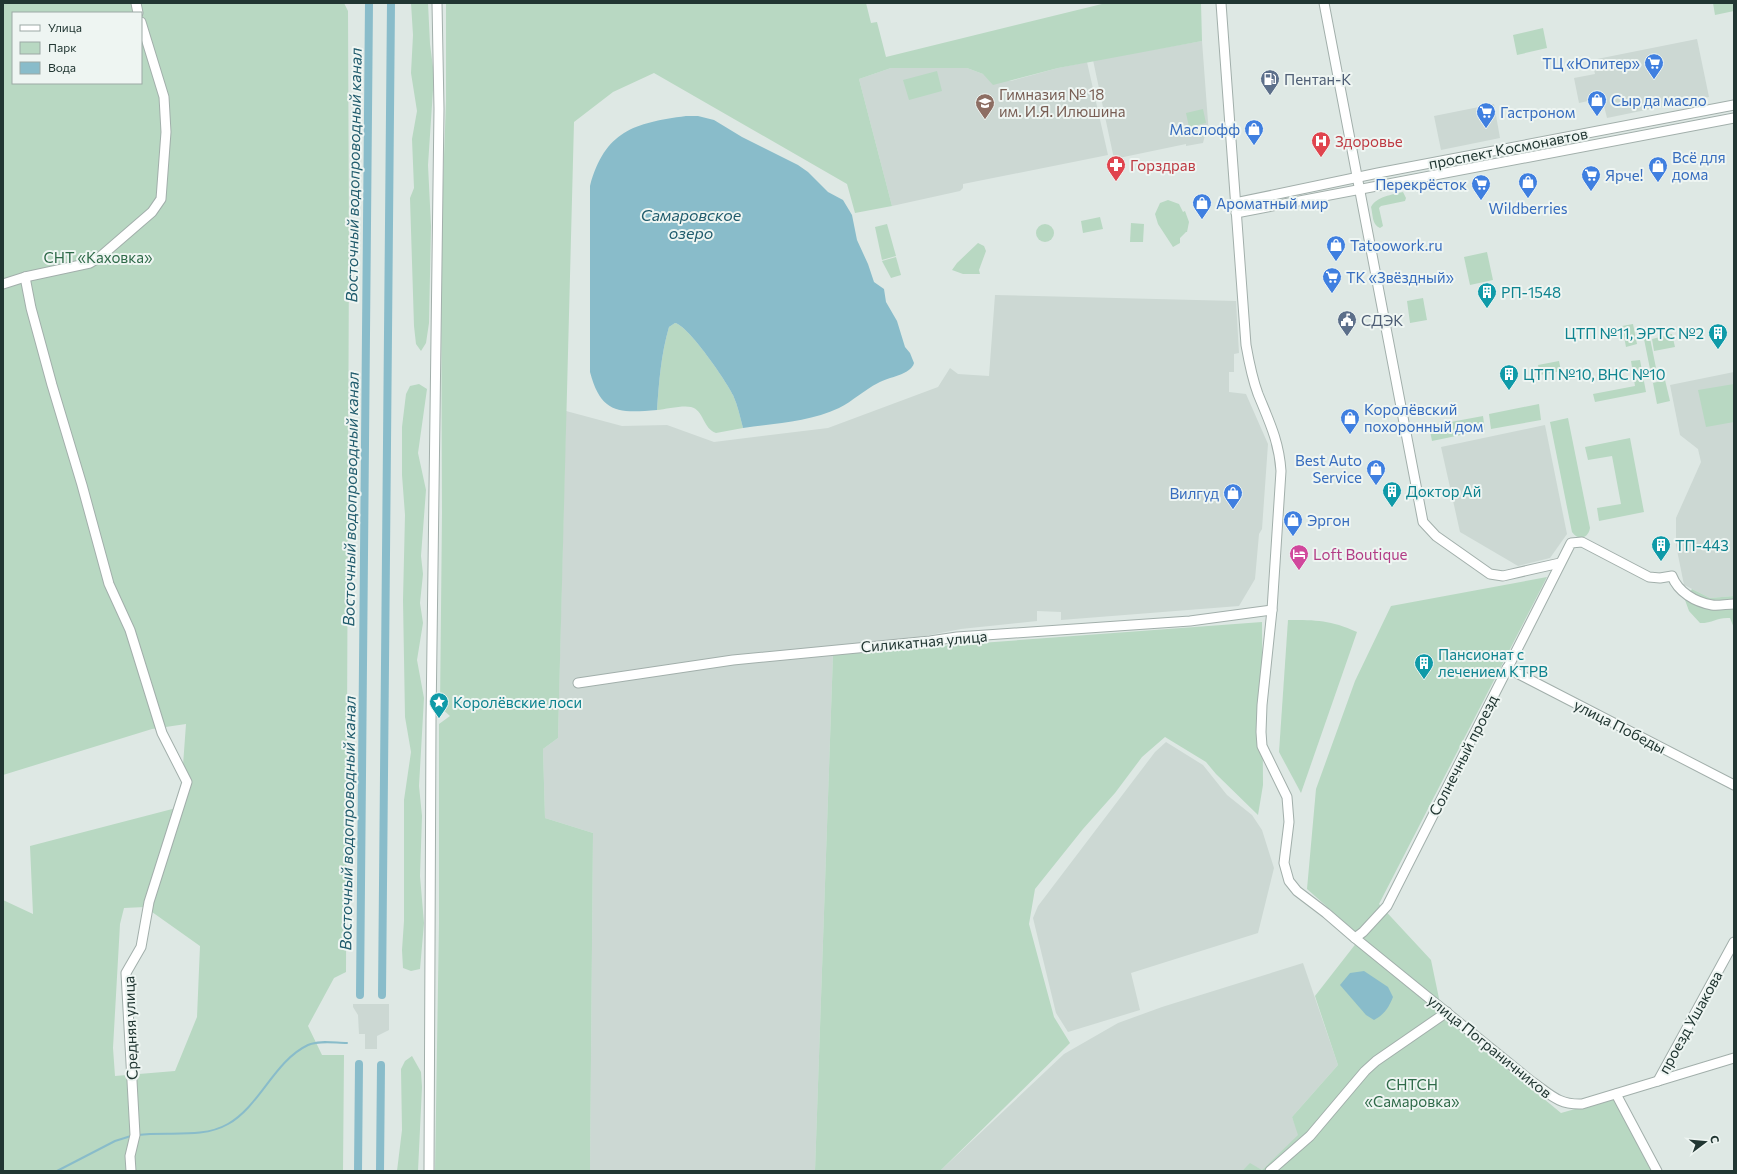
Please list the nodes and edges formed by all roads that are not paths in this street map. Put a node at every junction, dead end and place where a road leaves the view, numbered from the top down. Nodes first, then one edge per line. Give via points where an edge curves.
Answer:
1 (437, 3) edge
2 (1221, 3) edge
3 (1324, 3) edge
4 (142, 25) edge
5 (1734, 105) edge
6 (1734, 118) edge
7 (1357, 177) junction
8 (1359, 189) junction
9 (1236, 208) junction
10 (25, 277) junction
11 (3, 284) edge
12 (1560, 562) junction
13 (1734, 604) edge
14 (1272, 610) junction
15 (1507, 668) junction
16 (578, 683) dead end
17 (1734, 785) edge
18 (1355, 938) junction
19 (1734, 942) edge
20 (1447, 1012) junction
21 (1734, 1058) edge
22 (1658, 1081) junction
23 (1616, 1094) junction
24 (131, 1171) edge
25 (429, 1171) edge
26 (1270, 1171) edge
27 (1656, 1171) edge

1 - 25 street via 439,109 431,720
2 - 9 street
3 - 7 street
4 - 10 street via 164,97 166,132 161,200 152,212 90,263
5 - 7 street, проспект Космонавтов
6 - 8 street, проспект Космонавтов
7 - 8 street
7 - 9 street, проспект Космонавтов
8 - 9 street, проспект Космонавтов
8 - 12 street via 1422,522 1436,536 1490,574 1503,576
9 - 14 street via 1246,346 1258,393 1271,423 1280,454
10 - 11 street
10 - 24 street, Средняя улица via 52,385 109,584 130,630 162,733 187,782 149,902 141,947 126,974 135,1135 130,1156
12 - 13 street, Солнечный проезд via 1571,543 1582,542 1649,577 1672,576 1680,590 1698,600 1712,605
12 - 15 street, Солнечный проезд
14 - 16 street, Силикатная улица via 1190,621 957,637 733,660
14 - 18 street, улица Пограничников via 1261,732 1262,746 1287,797 1289,822 1284,864 1289,881 1297,892 1326,912
15 - 17 street, улица Победы
15 - 18 street, Солнечный проезд via 1387,906
18 - 20 street, улица Пограничников
19 - 22 street, проезд Ушакова
20 - 23 street, улица Пограничников via 1560,1102 1582,1104
20 - 26 street via 1364,1071 1310,1136
21 - 22 street, улица Пограничников
22 - 23 street, улица Пограничников
23 - 27 street

